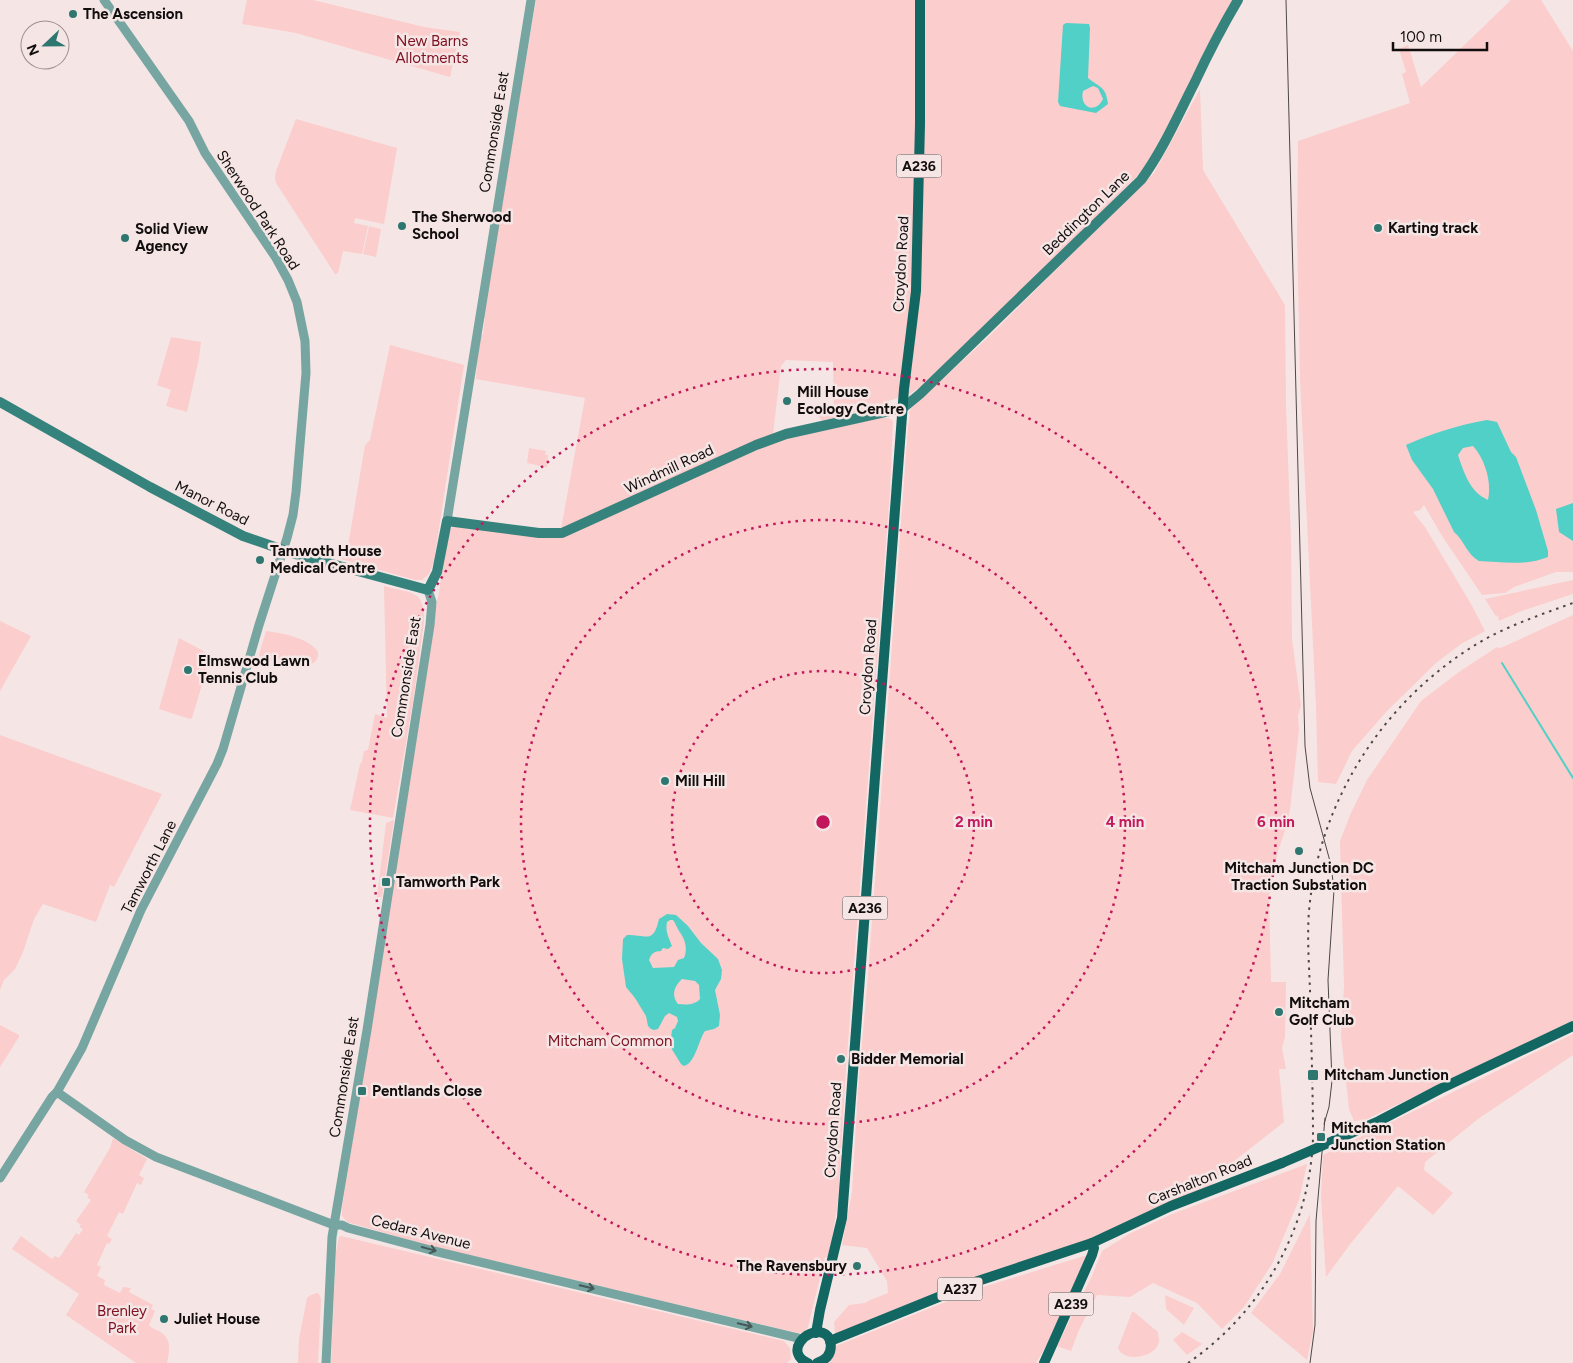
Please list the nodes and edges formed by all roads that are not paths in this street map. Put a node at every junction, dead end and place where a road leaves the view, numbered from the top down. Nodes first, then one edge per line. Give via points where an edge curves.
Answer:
1 (104, 0) edge
2 (532, 0) edge
3 (920, 0) edge
4 (1238, 0) edge
5 (0, 402) edge
6 (903, 408) junction
7 (447, 521) junction
8 (283, 550) junction
9 (428, 590) junction
10 (1573, 1026) edge
11 (57, 1092) junction
12 (0, 1178) edge
13 (334, 1225) junction
14 (1092, 1243) junction
15 (816, 1332) junction
16 (802, 1339) junction
17 (830, 1341) junction
18 (803, 1362) edge
19 (326, 1363) edge
20 (817, 1363) edge
21 (1044, 1363) edge

1 - 8 street, Sherwood Park Road via 189,122 205,153 278,262 297,302 305,340 306,373 296,492
2 - 7 street, Commonside East
3 - 6 main road, Croydon Road / A236 via 916,291
4 - 6 main road, Beddington Lane via 1172,128 1141,180
5 - 8 main road, Manor Road via 188,508 243,536
6 - 7 main road, Windmill Road via 782,435 562,533
6 - 15 main road, Croydon Road / A236 via 842,1218
7 - 9 main road, Commonside East via 438,572
8 - 9 main road, Manor Road
8 - 11 street, Tamworth Lane via 217,764 148,897 82,1048
9 - 13 street, Commonside East via 432,602 430,625
10 - 14 main road, Carshalton Road / A237, bridge via 1379,1121 1171,1206
11 - 12 street, Tamworth Lane
11 - 13 street, Cedars Avenue via 125,1140 156,1157
13 -> 16 street, Cedars Avenue
13 - 19 street, Commonside East
14 - 17 main road, Carshalton Road / A237 via 978,1282
14 - 21 main road, A239 via 1092,1255
15 - 16 main road
15 - 17 main road via 823,1333
16 - 18 main road via 797,1350
17 - 20 main road via 829,1355

